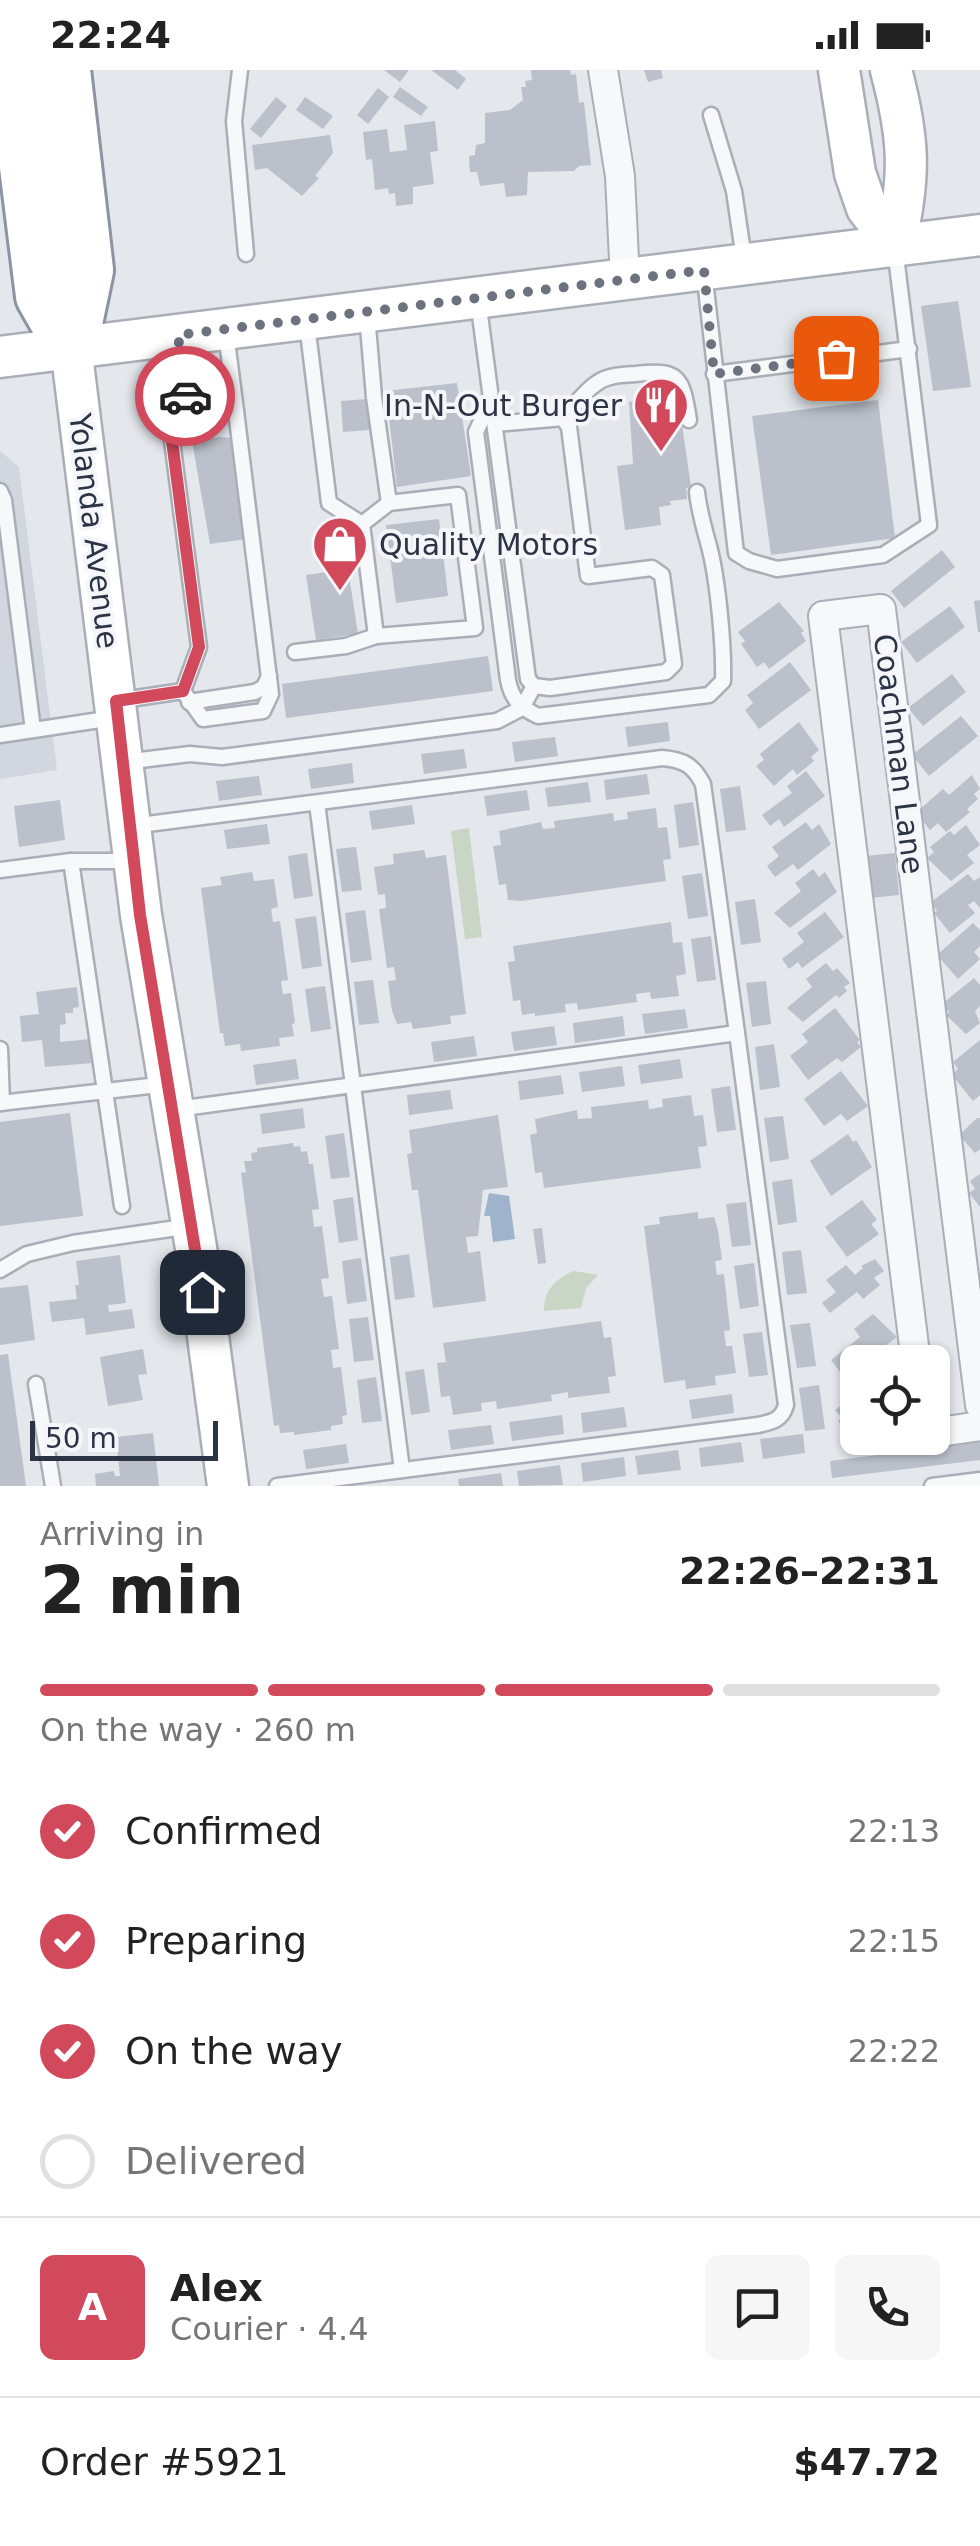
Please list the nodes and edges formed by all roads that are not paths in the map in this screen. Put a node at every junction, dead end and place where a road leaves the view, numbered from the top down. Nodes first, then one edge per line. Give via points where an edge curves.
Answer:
1 (14, 70) edge
2 (64, 70) edge
3 (240, 70) edge
4 (603, 70) edge
5 (840, 70) edge
6 (891, 70) edge
7 (711, 114) dead end
8 (980, 235) edge
9 (895, 244) junction
10 (246, 254) dead end
11 (745, 264) junction
12 (704, 270) junction
13 (626, 281) junction
14 (478, 299) junction
15 (367, 313) junction
16 (306, 320) junction
17 (226, 329) junction
18 (178, 335) junction
19 (71, 347) junction
20 (909, 349) junction
21 (0, 357) edge
22 (714, 374) junction
23 (492, 399) junction
24 (236, 410) junction
25 (186, 413) junction
26 (563, 418) junction
27 (689, 420) dead end
28 (495, 424) junction
29 (0, 491) edge
30 (697, 492) dead end
31 (389, 503) junction
32 (362, 524) junction
33 (6, 563) edge
34 (376, 636) junction
35 (295, 652) dead end
36 (534, 686) junction
37 (186, 696) junction
38 (522, 708) junction
39 (116, 709) junction
40 (34, 730) junction
41 (0, 735) edge
42 (123, 762) junction
43 (317, 803) junction
44 (133, 844) junction
45 (71, 861) junction
46 (0, 870) edge
47 (737, 1033) junction
48 (0, 1049) edge
49 (353, 1085) junction
50 (105, 1093) junction
51 (169, 1097) junction
52 (1, 1103) edge
53 (122, 1206) dead end
54 (192, 1226) junction
55 (0, 1270) edge
56 (914, 1345) edge
57 (36, 1384) dead end
58 (980, 1405) edge
59 (980, 1426) edge
60 (950, 1430) edge
61 (402, 1470) junction
62 (980, 1480) edge
63 (52, 1486) edge
64 (228, 1486) edge
65 (277, 1486) edge
66 (932, 1486) edge

1 - 19 highway via 42,296
2 - 19 highway via 87,270
3 - 10 lane via 234,121
4 - 13 street via 620,176
5 - 9 main road via 855,174 867,208
6 - 9 main road via 908,167
7 - 11 lane via 734,190
8 - 9 main road
9 - 11 main road
9 - 20 lane
11 - 12 main road
12 - 13 main road
12 - 22 lane
13 - 14 main road
14 - 15 main road
14 - 23 lane
15 - 16 main road
15 - 31 lane
16 - 17 main road
16 - 32 lane via 329,504
17 - 18 main road
17 - 24 lane
18 - 19 main road
18 - 25 lane
19 - 21 main road
19 - 39 main road, Yolanda Avenue
20 - 22 lane
20 - 22 lane via 929,525 883,555 777,569 736,553
23 - 28 lane
23 - 38 lane via 476,432 508,680
24 - 25 lane
24 - 37 lane via 271,694 263,710 203,719
25 - 37 lane via 172,441 199,647
26 - 27 lane via 596,383 664,370 678,377
26 - 28 lane
26 - 36 lane via 588,576 652,568 662,575 674,664 666,672
28 - 36 lane via 526,669
29 - 33 lane
30 - 38 lane via 723,681 709,695 538,716
31 - 32 lane
31 - 34 lane via 458,495 474,628
32 - 34 lane
33 - 40 lane
34 - 35 lane
36 - 38 lane
37 - 39 lane
38 - 42 lane via 497,721 222,757
39 - 40 lane
39 - 42 main road, Yolanda Avenue
40 - 41 lane
42 - 44 main road, Yolanda Avenue
43 - 44 lane
43 - 47 lane via 682,760 703,784
43 - 49 lane
44 - 45 lane
44 - 51 main road, Yolanda Avenue
45 - 46 lane
45 - 50 lane
47 - 49 lane
47 - 61 lane via 784,1413 758,1425
48 - 52 lane
49 - 51 lane
49 - 61 lane
50 - 51 lane
50 - 52 lane
50 - 53 lane
51 - 54 main road, Yolanda Avenue
54 - 55 lane via 73,1243 27,1254
54 - 64 main road, Yolanda Avenue
56 - 58 street, Coachman Lane via 823,616 880,609
57 - 63 lane
59 - 60 street
61 - 65 lane
62 - 66 lane

